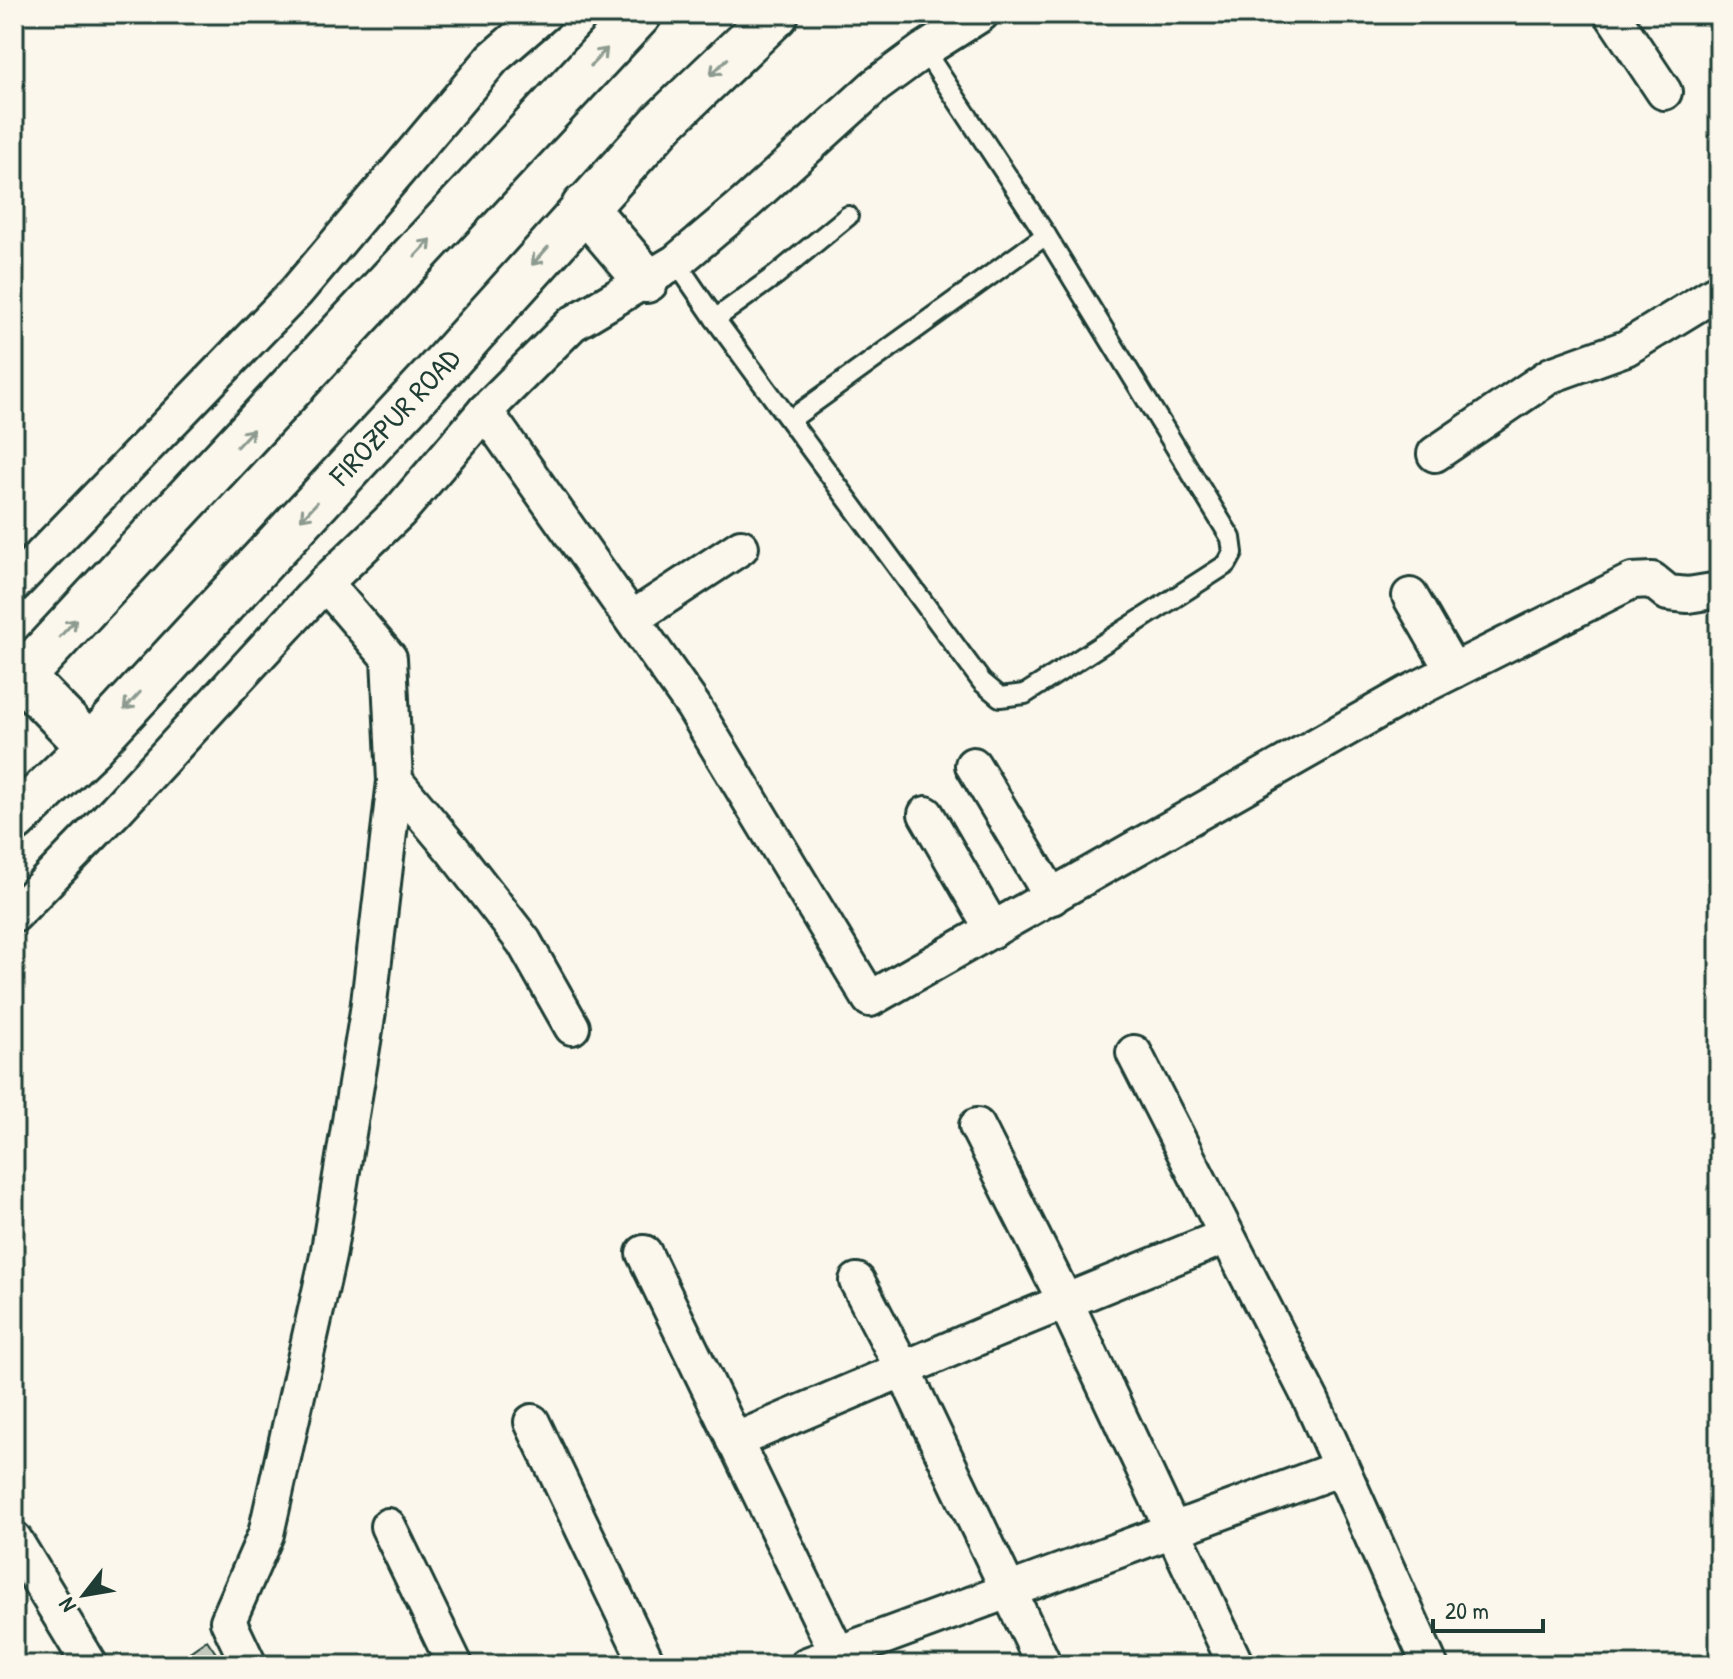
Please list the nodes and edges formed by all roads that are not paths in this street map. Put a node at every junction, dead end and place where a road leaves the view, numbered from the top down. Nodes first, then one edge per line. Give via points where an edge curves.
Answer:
1 (544, 14) edge
2 (776, 14) edge
3 (981, 14) edge
4 (1612, 14) edge
5 (635, 15) edge
6 (924, 50) junction
7 (1664, 92) dead end
8 (584, 207) junction
9 (848, 216) dead end
10 (1046, 235) junction
11 (661, 271) junction
12 (1719, 291) edge
13 (715, 319) junction
14 (485, 411) junction
15 (790, 420) junction
16 (1435, 454) dead end
17 (741, 547) dead end
18 (325, 583) junction
19 (14, 584) edge
20 (1719, 590) edge
21 (1410, 596) dead end
22 (633, 618) junction
23 (1453, 671) junction
24 (18, 681) edge
25 (90, 747) junction
26 (973, 765) dead end
27 (395, 781) junction
28 (926, 814) dead end
29 (14, 820) edge
30 (1052, 897) junction
31 (14, 915) edge
32 (993, 930) junction
33 (572, 1027) dead end
34 (1134, 1053) dead end
35 (977, 1126) dead end
36 (1226, 1236) junction
37 (644, 1253) dead end
38 (857, 1281) dead end
39 (1065, 1301) junction
40 (903, 1369) junction
41 (532, 1422) dead end
42 (734, 1441) junction
43 (1341, 1468) junction
44 (388, 1526) dead end
45 (1171, 1530) junction
46 (14, 1539) edge
47 (1009, 1589) junction
48 (829, 1661) edge
49 (90, 1665) edge
50 (249, 1665) edge
51 (455, 1665) edge
52 (648, 1665) edge
53 (1044, 1665) edge
54 (1236, 1665) edge
55 (1430, 1665) edge

1 - 19 street via 493,58 296,292
2 -> 8 highway, FIROZPUR ROAD
3 - 6 street
4 - 7 street
24 -> 5 highway
6 - 10 lane
6 - 11 street
8 - 11 highway
8 -> 25 highway, FIROZPUR ROAD
9 - 13 lane
10 - 15 lane
10 - 15 lane via 1231,538 1233,553 1227,564 1025,694 1000,697 982,682
11 - 13 lane
11 - 14 street via 572,324
12 - 16 street via 1626,348 1551,375
13 - 15 lane
14 - 18 street via 399,512
14 - 22 street
17 - 22 street
18 - 27 street via 389,658
18 - 31 street
20 - 23 street via 1668,593 1652,580 1632,581
21 - 23 street
22 - 32 street via 693,706 870,999
23 - 30 street
24 - 25 highway
25 - 29 highway, FIROZPUR ROAD
26 - 30 street
27 - 33 street via 524,942
27 - 50 street via 368,1011 328,1256 266,1534 228,1621
28 - 32 street
30 - 32 street
34 - 36 street
35 - 39 street
36 - 39 street
36 - 43 street
37 - 42 street
38 - 40 street
39 - 40 street
39 - 45 street
40 - 42 street
40 - 47 street
41 - 52 street
42 - 48 street
43 - 45 street
43 - 55 street
44 - 51 street
45 - 47 street
45 - 54 street
46 - 49 street
47 - 48 street
47 - 53 street

